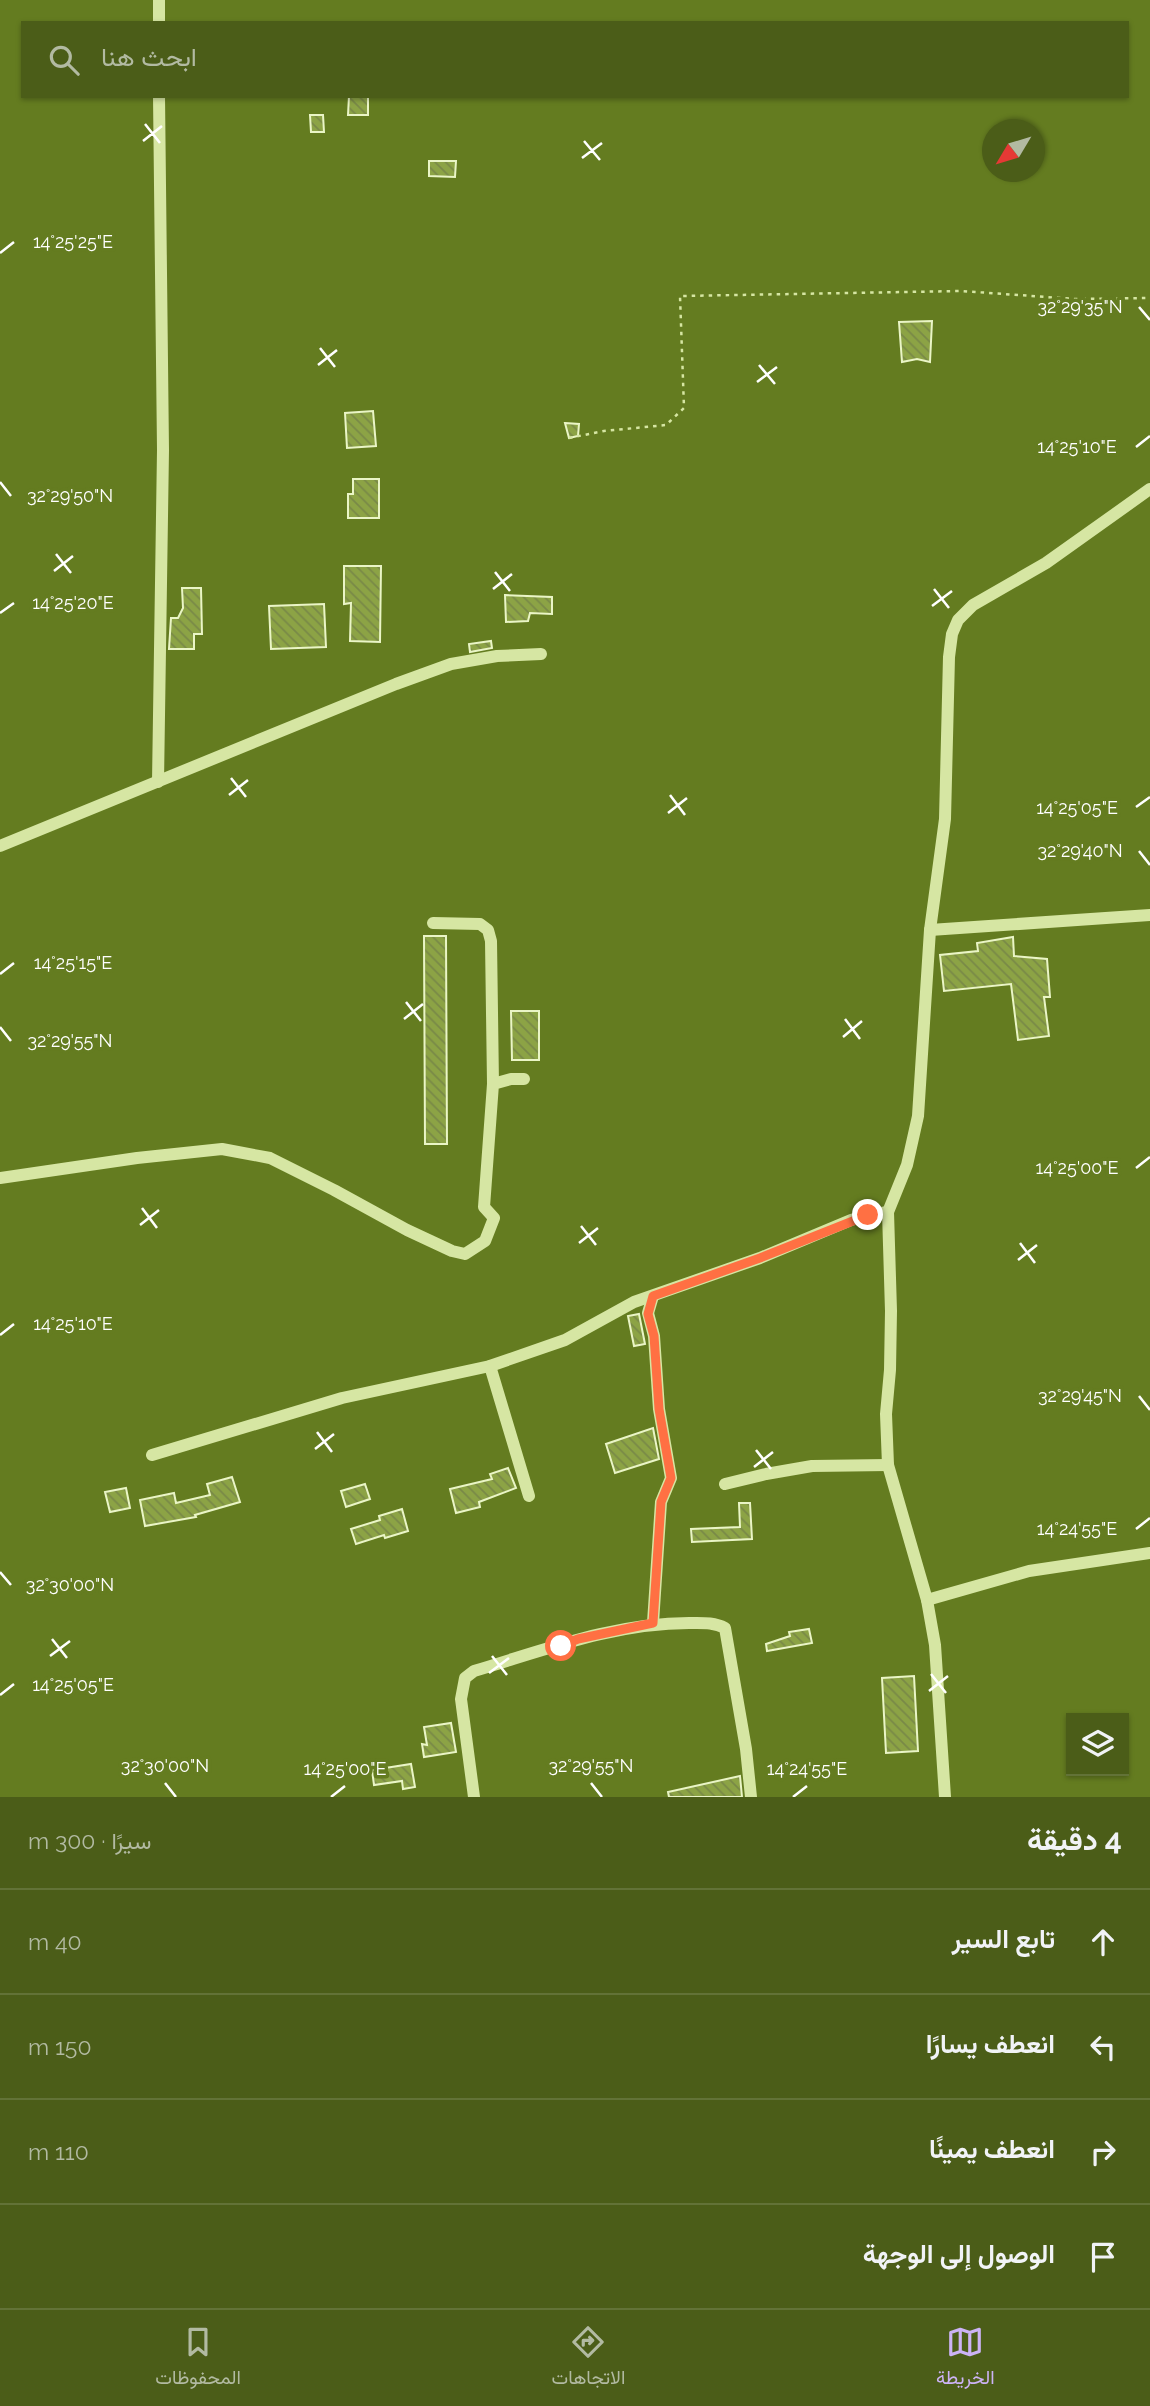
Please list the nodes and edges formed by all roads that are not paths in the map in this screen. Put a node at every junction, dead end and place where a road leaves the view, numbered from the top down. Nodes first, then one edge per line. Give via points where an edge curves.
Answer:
1 (159, 0) edge
2 (159, 21) edge
3 (159, 98) edge
4 (1150, 489) edge
5 (541, 654) dead end
6 (158, 782) junction
7 (0, 846) edge
8 (1150, 915) edge
9 (433, 923) dead end
10 (930, 930) junction
11 (524, 1079) dead end
12 (493, 1084) junction
13 (0, 1178) edge
14 (888, 1212) junction
15 (653, 1296) junction
16 (490, 1366) junction
17 (152, 1455) dead end
18 (888, 1465) junction
19 (725, 1484) dead end
20 (528, 1496) dead end
21 (1150, 1553) edge
22 (927, 1600) junction
23 (653, 1623) junction
24 (474, 1797) edge
25 (751, 1797) edge
26 (945, 1797) edge

1 - 2 street
3 - 6 street via 163,450
4 - 10 street via 958,620 949,657 945,819
5 - 6 street via 451,664
6 - 7 street
8 - 10 street
9 - 12 street via 480,924 488,930
10 - 14 street via 918,1116 907,1165
11 - 12 street
12 - 13 street via 484,1206 494,1218 485,1241 465,1254 407,1230 270,1158 222,1149
14 - 15 street via 851,1220
14 - 18 street
15 - 16 street via 565,1340
15 - 23 street via 648,1314 671,1478 661,1502
16 - 17 street via 342,1398
16 - 20 street
18 - 19 street via 812,1466
18 - 22 street
21 - 22 street via 1029,1571
22 - 26 street via 935,1644
23 - 24 street via 578,1639 474,1671 465,1678 461,1699
23 - 25 street via 706,1623 725,1628

